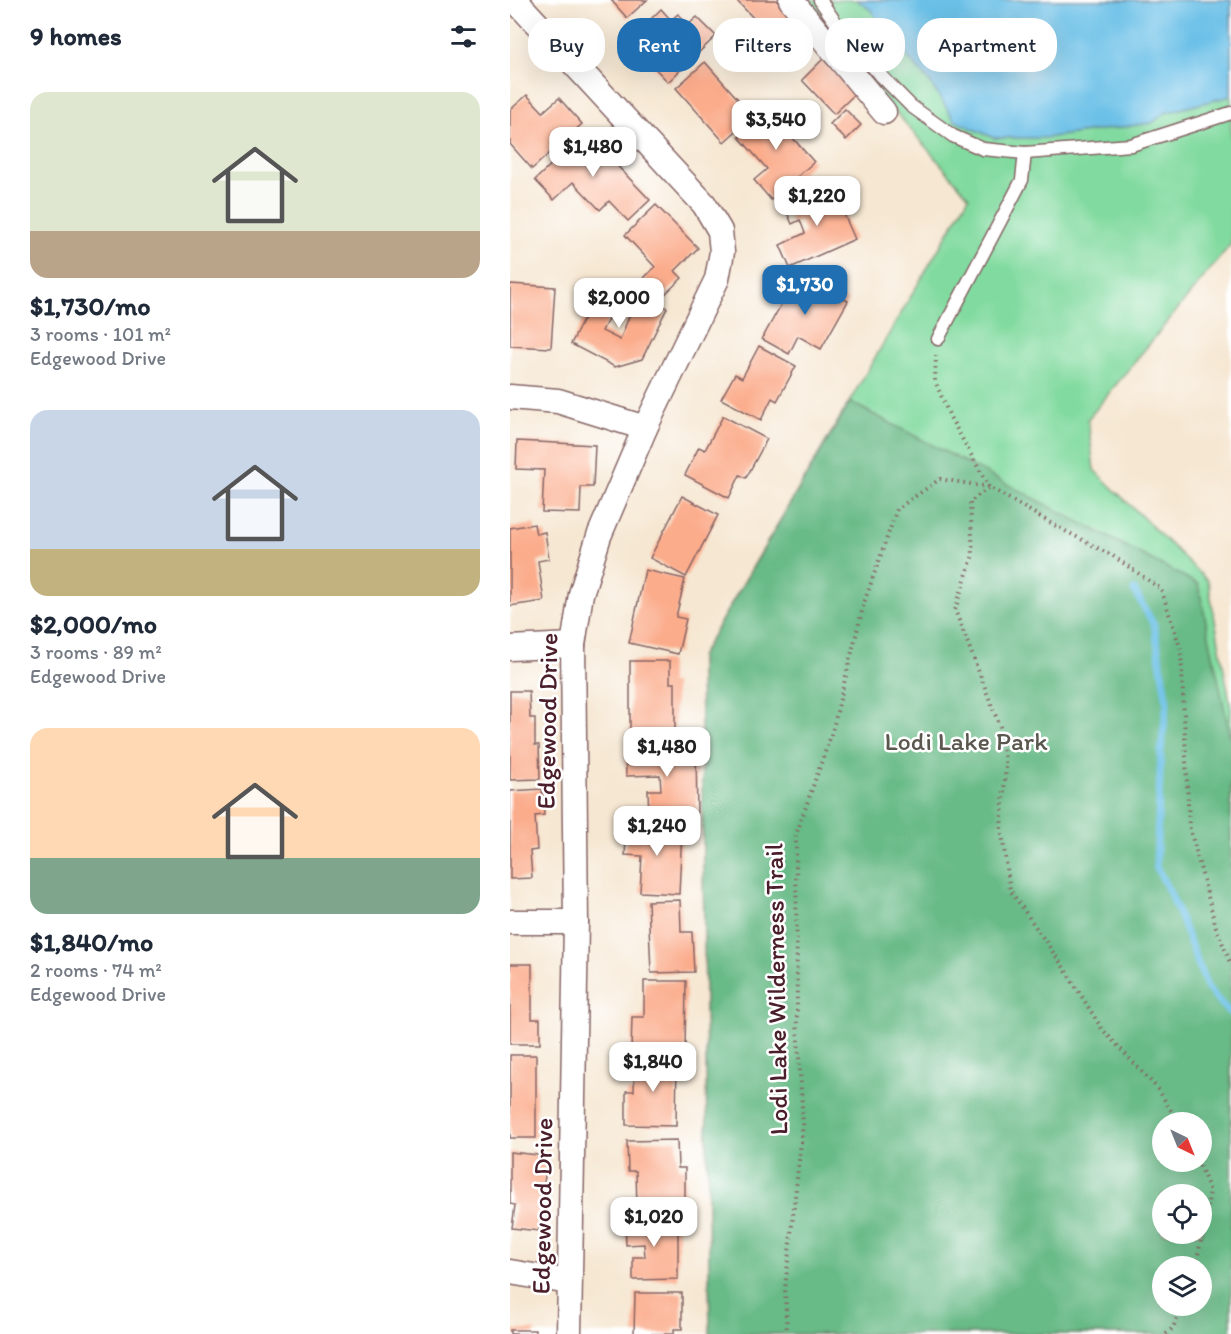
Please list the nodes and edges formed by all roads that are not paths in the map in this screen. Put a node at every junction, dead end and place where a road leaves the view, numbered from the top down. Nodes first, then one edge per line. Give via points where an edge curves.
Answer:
1 (515, 0) edge
2 (791, 0) edge
3 (820, 0) edge
4 (884, 112) dead end
5 (1231, 113) edge
6 (1025, 153) junction
7 (938, 339) road end
8 (510, 397) edge
9 (645, 428) junction
10 (573, 645) junction
11 (510, 648) edge
12 (510, 922) edge
13 (576, 922) junction
14 (510, 1272) edge
15 (569, 1282) junction
16 (569, 1334) edge

1 - 9 street, Edgewood Drive via 705,204 720,231 722,252 717,279
2 - 4 street
3 - 6 lane via 851,45 922,116 968,144
5 - 6 lane via 1131,145
6 - 7 lane via 1022,180
8 - 9 street via 558,401
9 - 10 street, Edgewood Drive via 599,536 581,594
10 - 11 street
10 - 13 street, Edgewood Drive
12 - 13 street
13 - 15 street, Edgewood Drive
14 - 15 street
15 - 16 street, Edgewood Drive

